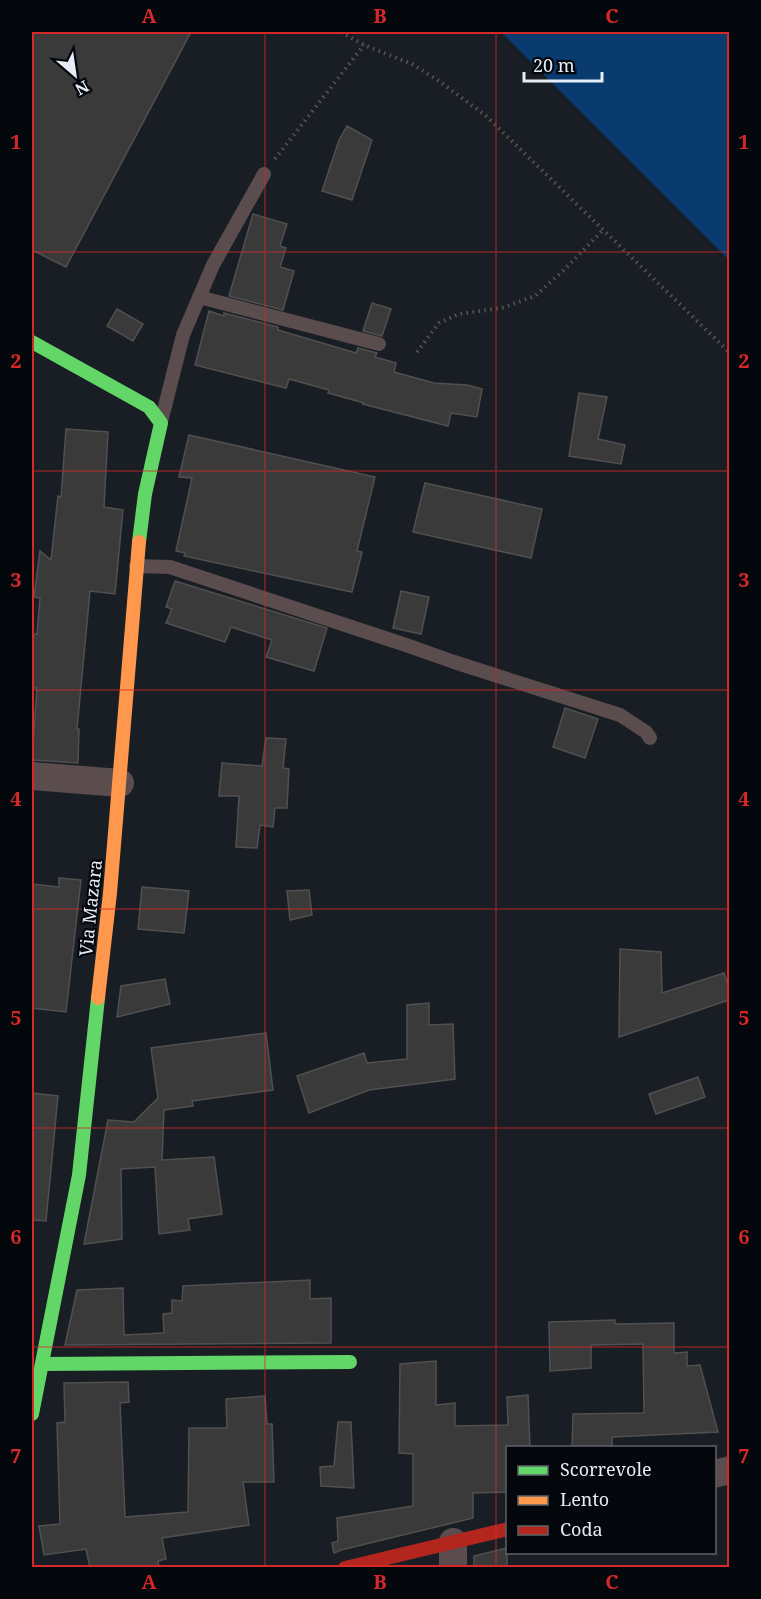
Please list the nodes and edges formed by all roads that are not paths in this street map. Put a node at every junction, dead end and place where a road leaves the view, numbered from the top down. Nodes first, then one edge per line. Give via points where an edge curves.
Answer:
1 (264, 174) road end
2 (199, 297) junction
3 (32, 342) edge
4 (379, 344) dead end
5 (161, 423) junction
6 (136, 566) junction
7 (650, 738) dead end
8 (32, 776) edge
9 (120, 783) junction
10 (350, 1362) dead end
11 (42, 1364) junction
12 (32, 1414) edge
13 (506, 1529) edge
14 (453, 1555) edge
15 (352, 1567) edge

1 - 2 lane
2 - 4 lane
2 - 5 lane via 183,335
3 - 5 street via 149,407
5 - 6 street, Via Mazara via 145,494
6 - 7 lane via 170,567 620,715
6 - 9 street, Via Mazara
8 - 9 street
9 - 11 street, Via Mazara via 79,1175
10 - 11 street
11 - 12 street, Via Mazara
13 - 14 street
14 - 15 street

